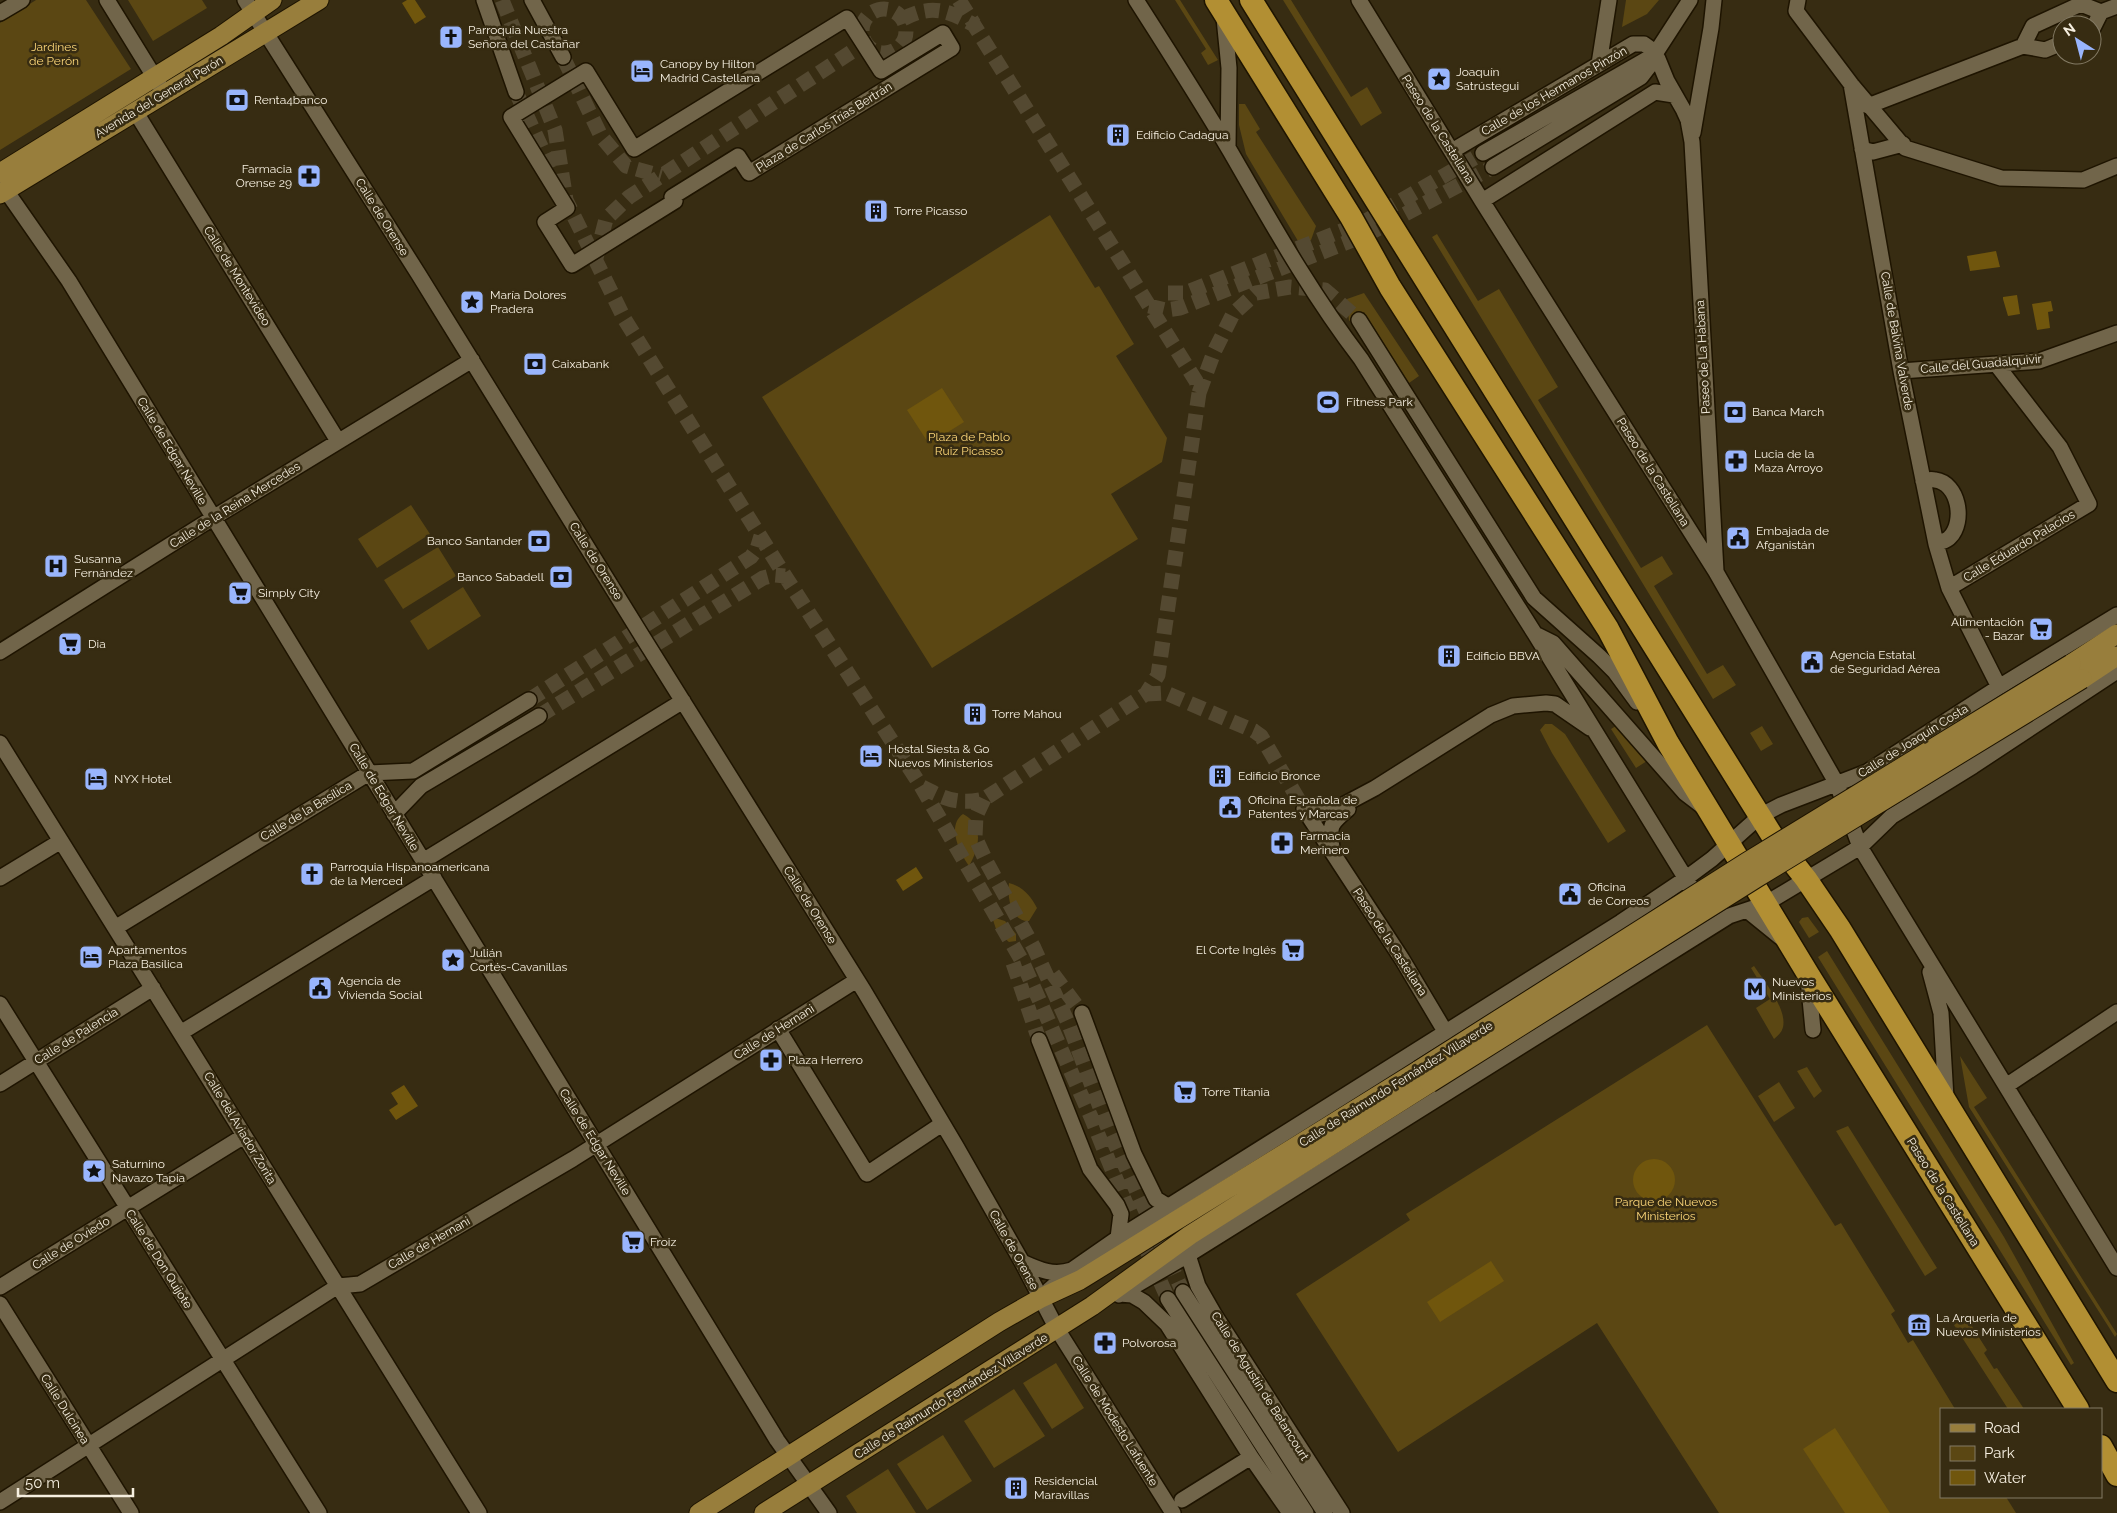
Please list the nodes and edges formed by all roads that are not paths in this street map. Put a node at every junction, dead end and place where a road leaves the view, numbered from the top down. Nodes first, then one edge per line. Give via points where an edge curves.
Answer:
1 (22, 0) edge
2 (107, 0) edge
3 (272, 0) edge
4 (319, 0) edge
5 (484, 0) edge
6 (532, 0) edge
7 (1136, 0) edge
8 (1251, 0) edge
9 (1359, 0) edge
10 (1610, 0) edge
11 (1690, 0) edge
12 (1714, 0) edge
13 (1798, 0) edge
14 (1220, 6) edge
15 (2117, 6) edge
16 (249, 7) edge
17 (2101, 12) junction
18 (0, 13) edge
19 (2100, 15) edge
20 (267, 33) junction
21 (2022, 46) junction
22 (2052, 47) edge
23 (1655, 54) junction
24 (563, 57) tunnel mouth
25 (1599, 64) junction
26 (1851, 84) junction
27 (160, 86) junction
28 (516, 92) tunnel mouth
29 (1674, 94) junction
30 (1868, 106) junction
31 (135, 111) junction
32 (1692, 142) junction
33 (1903, 144) junction
34 (1228, 147) junction
35 (634, 149) joint
36 (1862, 149) junction
37 (1452, 151) junction
38 (1483, 153) tunnel mouth
39 (2117, 166) edge
40 (1493, 167) tunnel mouth
41 (2, 185) edge
42 (1482, 201) junction
43 (1359, 320) tunnel mouth
44 (2117, 333) edge
45 (472, 360) junction
46 (1996, 364) junction
47 (1902, 371) junction
48 (338, 441) junction
49 (1923, 480) junction
50 (213, 518) junction
51 (1936, 544) junction
52 (1716, 572) junction
53 (1949, 588) junction
54 (2117, 615) edge
55 (1536, 634) junction
56 (2117, 634) edge
57 (0, 652) edge
58 (2117, 656) edge
59 (2077, 671) junction
60 (2117, 671) edge
61 (1999, 687) junction
62 (529, 700) tunnel mouth
63 (683, 701) junction
64 (539, 716) tunnel mouth
65 (1594, 731) junction
66 (0, 743) edge
67 (1668, 743) junction
68 (1885, 760) junction
69 (369, 773) junction
70 (1837, 784) junction
71 (1374, 788) junction
72 (1912, 804) junction
73 (1781, 805) junction
74 (394, 814) junction
75 (1713, 815) junction
76 (1760, 816) junction
77 (1773, 837) junction
78 (61, 841) junction
79 (1729, 843) junction
80 (1860, 847) junction
81 (1332, 852) junction
82 (423, 861) junction
83 (1753, 870) joint
84 (0, 878) edge
85 (434, 878) junction
86 (1686, 879) junction
87 (1806, 879) junction
88 (1757, 907) junction
89 (1729, 916) junction
90 (115, 928) junction
91 (1598, 937) junction
92 (1926, 956) junction
93 (1808, 974) junction
94 (857, 980) junction
95 (1626, 981) junction
96 (152, 988) junction
97 (0, 1004) edge
98 (2117, 1012) edge
99 (1082, 1013) tunnel mouth
100 (778, 1029) junction
101 (1813, 1030) dead end
102 (182, 1032) junction
103 (1446, 1033) junction
104 (1039, 1040) tunnel mouth
105 (35, 1062) junction
106 (1424, 1077) junction
107 (0, 1084) edge
108 (2006, 1086) junction
109 (1947, 1104) junction
110 (942, 1124) junction
111 (244, 1136) junction
112 (596, 1144) junction
113 (126, 1208) junction
114 (1169, 1208) junction
115 (1118, 1238) junction
116 (1188, 1255) junction
117 (1022, 1262) junction
118 (2117, 1268) edge
119 (1072, 1270) junction
120 (338, 1286) junction
121 (0, 1287) edge
122 (1183, 1292) tunnel mouth
123 (1120, 1294) junction
124 (1041, 1298) junction
125 (1168, 1299) tunnel mouth
126 (0, 1304) edge
127 (1092, 1306) junction
128 (1057, 1329) junction
129 (222, 1359) junction
130 (2117, 1381) edge
131 (2077, 1408) edge
132 (87, 1446) junction
133 (2102, 1448) edge
134 (788, 1457) junction
135 (1251, 1457) junction
136 (2117, 1475) edge
137 (809, 1484) junction
138 (1182, 1500) dead end
139 (0, 1502) edge
140 (131, 1513) edge
141 (319, 1513) edge
142 (479, 1513) edge
143 (699, 1513) edge
144 (764, 1513) edge
145 (829, 1513) edge
146 (1173, 1513) edge
147 (1290, 1513) edge
148 (1306, 1513) edge
149 (1325, 1513) edge
150 (1342, 1513) edge

1 - 18 street
2 - 27 street
3 - 16 main road, Avenida del General Perón
4 - 20 main road, Avenida del General Perón
5 - 28 street
6 - 24 street
7 - 34 street, Paseo de la Castellana
8 - 76 highway, Paseo de la Castellana
9 - 37 street, Paseo de la Castellana
10 - 25 street
11 - 23 street
12 - 32 street, Paseo de La Habana
13 - 26 street, Calle de Balvina Valverde via 1796,11
14 - 34 street, Paseo de la Castellana via 1230,68
14 - 67 highway, Paseo de la Castellana via 1351,217 1390,287 1608,629
15 - 17 street
16 - 20 street, Calle de Orense
16 - 27 main road, Avenida del General Perón
17 - 19 street
17 - 21 street via 2081,4 2033,26
20 - 27 main road, Avenida del General Perón
20 - 45 street, Calle de Orense
21 - 22 street via 2045,50
21 - 30 street
23 - 25 street, Calle de los Hermanos Pinzón via 1647,45 1637,43
23 - 29 street, Paseo de La Habana
23 - 38 street
23 - 40 street via 1649,67 1634,82
25 - 37 street, Calle de los Hermanos Pinzón
26 - 30 street
26 - 36 street, Calle de Balvina Valverde
27 - 31 main road, Avenida del General Perón
27 - 41 main road, Avenida del General Perón
29 - 32 street, Paseo de La Habana via 1686,115
29 - 42 street via 1654,93
30 - 33 street
31 - 41 main road, Avenida del General Perón
31 - 48 street, Calle de Montevideo
32 - 52 street, Paseo de La Habana
33 - 36 street via 1874,152
33 - 39 street via 1905,148 2001,178 2083,180
34 - 55 street, Paseo de la Castellana via 1298,268 1361,359
35 - 35 street, Plaza de Carlos Trías Bertrán via 586,71 511,117 567,208 545,222 572,265 675,201 672,197 738,156 749,173 952,48 943,33 880,71 847,18
36 - 47 street, Calle de Balvina Valverde
37 - 42 street, Paseo de la Castellana
41 - 50 street, Calle de Edgar Neville via 69,282
42 - 52 street, Paseo de la Castellana
43 - 67 street, Paseo de la Castellana via 1534,598 1615,672
44 - 46 street, Calle del Guadalquivir via 2039,361
45 - 48 street, Calle de la Reina Mercedes
45 - 63 street, Calle de Orense
46 - 47 street, Calle del Guadalquivir
46 - 53 street, Calle Eduardo Palacios via 2060,447 2089,504
47 - 49 street, Calle de Balvina Valverde
48 - 50 street, Calle de la Reina Mercedes
49 - 51 street, Calle de Balvina Valverde
49 - 51 street via 1936,480 1949,487 1958,504 1956,527 1949,539
50 - 57 street, Calle de la Reina Mercedes
50 - 69 street, Calle de Edgar Neville
51 - 53 street, Calle de Balvina Valverde
52 - 70 street, Paseo de la Castellana
53 - 61 street, Calle de Balvina Valverde
54 - 61 street, Calle de Joaquín Costa
55 - 65 street, Paseo de la Castellana
55 - 75 street, Paseo de la Castellana via 1554,643 1685,793
56 - 59 main road, Calle de Joaquín Costa
58 - 59 main road, Calle de Joaquín Costa
59 - 83 main road, Calle de Joaquín Costa, bridge
60 - 72 street
61 - 68 street, Calle de Joaquín Costa
62 - 69 street, Calle de la Basílica via 413,771
63 - 82 street
63 - 94 street, Calle de Orense
64 - 74 street via 421,786
65 - 71 street, Paseo de la Castellana via 1555,704 1514,706 1491,714
65 - 86 street, Paseo de la Castellana
66 - 78 street, Calle del Aviador Zorita
67 - 75 highway, Paseo de la Castellana
68 - 70 street, Calle de Joaquín Costa via 1867,772
68 - 72 street
69 - 74 street, Calle de Edgar Neville
69 - 90 street, Calle de la Basílica
70 - 73 street, Calle de Joaquín Costa
70 - 80 street, Paseo de la Castellana
71 - 81 street, Paseo de la Castellana via 1333,822 1330,829
71 - 81 street, Paseo de la Castellana via 1330,812 1321,814 1304,809
72 - 80 street via 1892,816
73 - 76 street, Calle de Joaquín Costa
73 - 77 street
74 - 82 street, Calle de Edgar Neville
75 - 79 highway, Paseo de la Castellana
76 - 77 highway, Paseo de la Castellana
76 - 79 street, Calle de Joaquín Costa
77 - 87 highway, Paseo de la Castellana
78 - 84 street
78 - 90 street, Calle del Aviador Zorita
79 - 86 street, Calle de Joaquín Costa
79 - 88 highway, Paseo de la Castellana
80 - 87 street, Calle de Raimundo Fernández Villaverde
80 - 92 street, Paseo de la Castellana
81 - 103 street, Paseo de la Castellana
82 - 85 street, Calle de Edgar Neville
83 - 106 main road, Calle de Raimundo Fernández Villaverde, bridge
85 - 102 street
85 - 112 street, Calle de Edgar Neville
86 - 89 street, Paseo de la Castellana via 1704,904
86 - 91 street, Calle de Raimundo Fernández Villaverde
87 - 88 street, Calle de Raimundo Fernández Villaverde
87 - 109 highway, Paseo de la Castellana
88 - 89 street, Calle de Raimundo Fernández Villaverde
88 - 93 highway, Paseo de la Castellana via 1793,948
89 - 95 street, Calle de Raimundo Fernández Villaverde
90 - 96 street, Calle del Aviador Zorita
91 - 95 street
91 - 103 street, Calle de Raimundo Fernández Villaverde
92 - 108 street, Paseo de la Castellana
92 - 109 street, Paseo de la Castellana via 1941,1013
93 - 101 street, Paseo de la Castellana
93 - 131 highway, Paseo de la Castellana
94 - 100 street, Calle de Hernani
94 - 110 street, Calle de Orense
95 - 116 street, Calle de Raimundo Fernández Villaverde
96 - 102 street, Calle del Aviador Zorita
96 - 105 street, Calle de Palencia
97 - 105 street, Calle de Don Quijote
98 - 108 street
99 - 114 street via 1134,1154 1156,1199
100 - 110 street via 867,1174
100 - 112 street, Calle de Hernani
102 - 111 street, Calle del Aviador Zorita
103 - 114 street, Calle de Raimundo Fernández Villaverde
104 - 115 street via 1090,1169 1118,1206 1121,1214
105 - 107 street, Calle de Palencia
105 - 113 street, Calle de Don Quijote
106 - 124 main road, Calle de Raimundo Fernández Villaverde via 1080,1280
106 - 127 main road, Calle de Raimundo Fernández Villaverde via 1190,1235
108 - 118 street, Paseo de la Castellana
109 - 130 highway, Paseo de la Castellana
110 - 117 street, Calle de Orense
111 - 113 street, Calle de Oviedo
111 - 120 street, Calle del Aviador Zorita
112 - 120 street, Calle de Hernani via 360,1284
112 - 134 street, Calle de Edgar Neville
113 - 121 street, Calle de Oviedo
113 - 129 street, Calle de Don Quijote
114 - 115 street, Calle de Raimundo Fernández Villaverde
115 - 119 street, Calle de Raimundo Fernández Villaverde
116 - 123 street, Calle de Raimundo Fernández Villaverde
116 - 150 street, Calle de Agustín de Betancourt via 1206,1301
117 - 119 street, Calle de Raimundo Fernández Villaverde via 1049,1273
117 - 124 street, Calle de Orense
119 - 124 street, Calle de Raimundo Fernández Villaverde
120 - 129 street, Calle de Hernani
120 - 142 street, Calle del Aviador Zorita
122 - 149 street, Calle de Agustín de Betancourt
123 - 127 street, Calle de Raimundo Fernández Villaverde
123 - 135 street via 1132,1295 1144,1302 1167,1324
124 - 128 street, Calle de Orense
124 - 134 main road, Calle de Raimundo Fernández Villaverde
125 - 148 street
126 - 132 street, Calle Dulcinea
127 - 128 main road, Calle de Raimundo Fernández Villaverde
128 - 137 main road, Calle de Raimundo Fernández Villaverde
128 - 146 street, Calle de Modesto Lafuente
129 - 132 street, Calle de Hernani
129 - 141 street, Calle de Don Quijote
132 - 139 street, Calle de Hernani
132 - 140 street, Calle Dulcinea
133 - 136 highway
134 - 137 street
134 - 143 main road, Calle de Raimundo Fernández Villaverde
135 - 138 street
135 - 147 street
137 - 144 main road, Calle de Raimundo Fernández Villaverde
137 - 145 street

